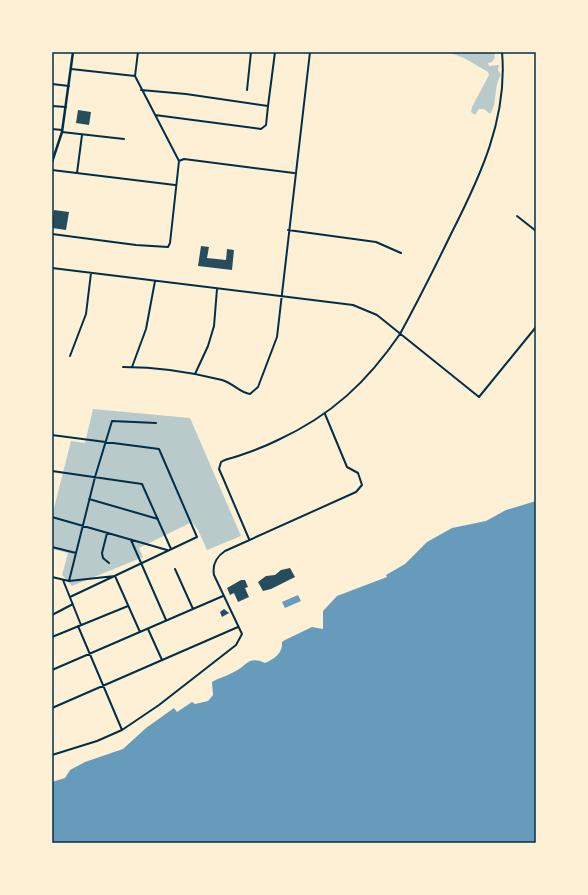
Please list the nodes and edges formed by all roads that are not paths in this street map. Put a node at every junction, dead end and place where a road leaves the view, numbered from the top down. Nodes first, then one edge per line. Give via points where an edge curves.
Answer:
1 (73, 52) edge
2 (138, 52) edge
3 (252, 52) edge
4 (275, 52) edge
5 (310, 52) edge
6 (502, 52) edge
7 (71, 68) junction
8 (134, 76) junction
9 (52, 84) edge
10 (69, 86) junction
11 (141, 90) junction
12 (247, 90) dead end
13 (52, 106) edge
14 (268, 106) junction
15 (66, 108) junction
16 (156, 115) junction
17 (52, 129) edge
18 (62, 131) junction
19 (82, 135) junction
20 (124, 139) dead end
21 (179, 161) junction
22 (52, 162) edge
23 (52, 170) edge
24 (77, 173) junction
25 (295, 173) junction
26 (175, 185) junction
27 (517, 216) dead end
28 (288, 230) junction
29 (536, 231) edge
30 (52, 234) edge
31 (401, 253) dead end
32 (52, 268) edge
33 (91, 273) junction
34 (155, 281) junction
35 (217, 289) junction
36 (281, 296) junction
37 (536, 327) edge
38 (400, 334) junction
39 (70, 356) dead end
40 (123, 367) dead end
41 (132, 367) junction
42 (195, 374) junction
43 (325, 414) junction
44 (156, 424) dead end
45 (52, 435) edge
46 (105, 442) junction
47 (52, 471) edge
48 (94, 477) junction
49 (89, 499) junction
50 (52, 517) edge
51 (158, 519) junction
52 (82, 526) junction
53 (107, 533) junction
54 (249, 539) junction
55 (131, 540) junction
56 (52, 547) edge
57 (171, 549) junction
58 (168, 550) junction
59 (76, 553) junction
60 (109, 563) dead end
61 (142, 563) junction
62 (175, 569) dead end
63 (115, 576) junction
64 (52, 577) edge
65 (63, 580) junction
66 (69, 581) junction
67 (70, 596) junction
68 (223, 596) junction
69 (73, 604) junction
70 (128, 606) junction
71 (194, 609) junction
72 (52, 615) edge
73 (166, 620) junction
74 (80, 626) junction
75 (238, 626) junction
76 (148, 628) junction
77 (140, 632) junction
78 (52, 637) edge
79 (89, 654) junction
80 (162, 660) junction
81 (52, 670) edge
82 (103, 687) junction
83 (52, 708) edge
84 (122, 730) junction
85 (52, 755) edge

1 - 7 street
2 - 8 street
3 - 12 street
4 - 14 street
5 - 25 street
6 - 38 street via 502,90 487,156 474,189
7 - 8 street
7 - 10 street
8 - 11 street
9 - 10 street
10 - 15 street
11 - 14 street
11 - 16 street
13 - 15 street
14 - 16 street via 266,125 261,129
15 - 18 street
16 - 21 street
17 - 18 street
18 - 19 street
18 - 22 street
19 - 20 street
19 - 24 street
21 - 25 street via 184,159
21 - 26 street
23 - 24 street
24 - 26 street
25 - 28 street
26 - 30 street via 170,243 166,247
27 - 29 street
28 - 31 street via 376,242
28 - 36 street
32 - 33 street
33 - 34 street
33 - 39 street via 86,314
34 - 35 street
34 - 41 street via 146,329
35 - 36 street
35 - 42 street via 214,326
36 - 38 street via 353,305 377,315
36 - 42 street via 276,341 255,391 245,393 232,384
37 - 38 street via 479,397
38 - 43 street via 361,383
40 - 41 street
41 - 42 street
43 - 54 street via 277,441 221,462 222,478
43 - 54 street via 347,467 360,476 361,488
44 - 46 street via 128,420 112,421
45 - 46 street
46 - 48 street
46 - 57 street via 158,449 197,537
47 - 48 street
48 - 49 street
48 - 51 street via 142,484
49 - 51 street
49 - 52 street
50 - 52 street
51 - 57 street
52 - 53 street
52 - 59 street
53 - 55 street
53 - 60 street via 102,558
54 - 68 street via 225,551 215,560 214,575
55 - 58 street
55 - 61 street
56 - 59 street
57 - 58 street
58 - 61 street
59 - 66 street
61 - 63 street
61 - 73 street
62 - 71 street
63 - 66 street
63 - 67 street
63 - 70 street
64 - 65 street
65 - 66 street
65 - 67 street
67 - 69 street
68 - 71 street
68 - 75 street
69 - 72 street
69 - 74 street
70 - 74 street
70 - 77 street
71 - 73 street
73 - 76 street
74 - 78 street
74 - 79 street
75 - 80 street
75 - 84 street via 242,634 230,651
76 - 77 street
76 - 80 street
77 - 79 street
79 - 81 street
79 - 82 street
80 - 82 street
82 - 83 street
82 - 84 street
84 - 85 street

